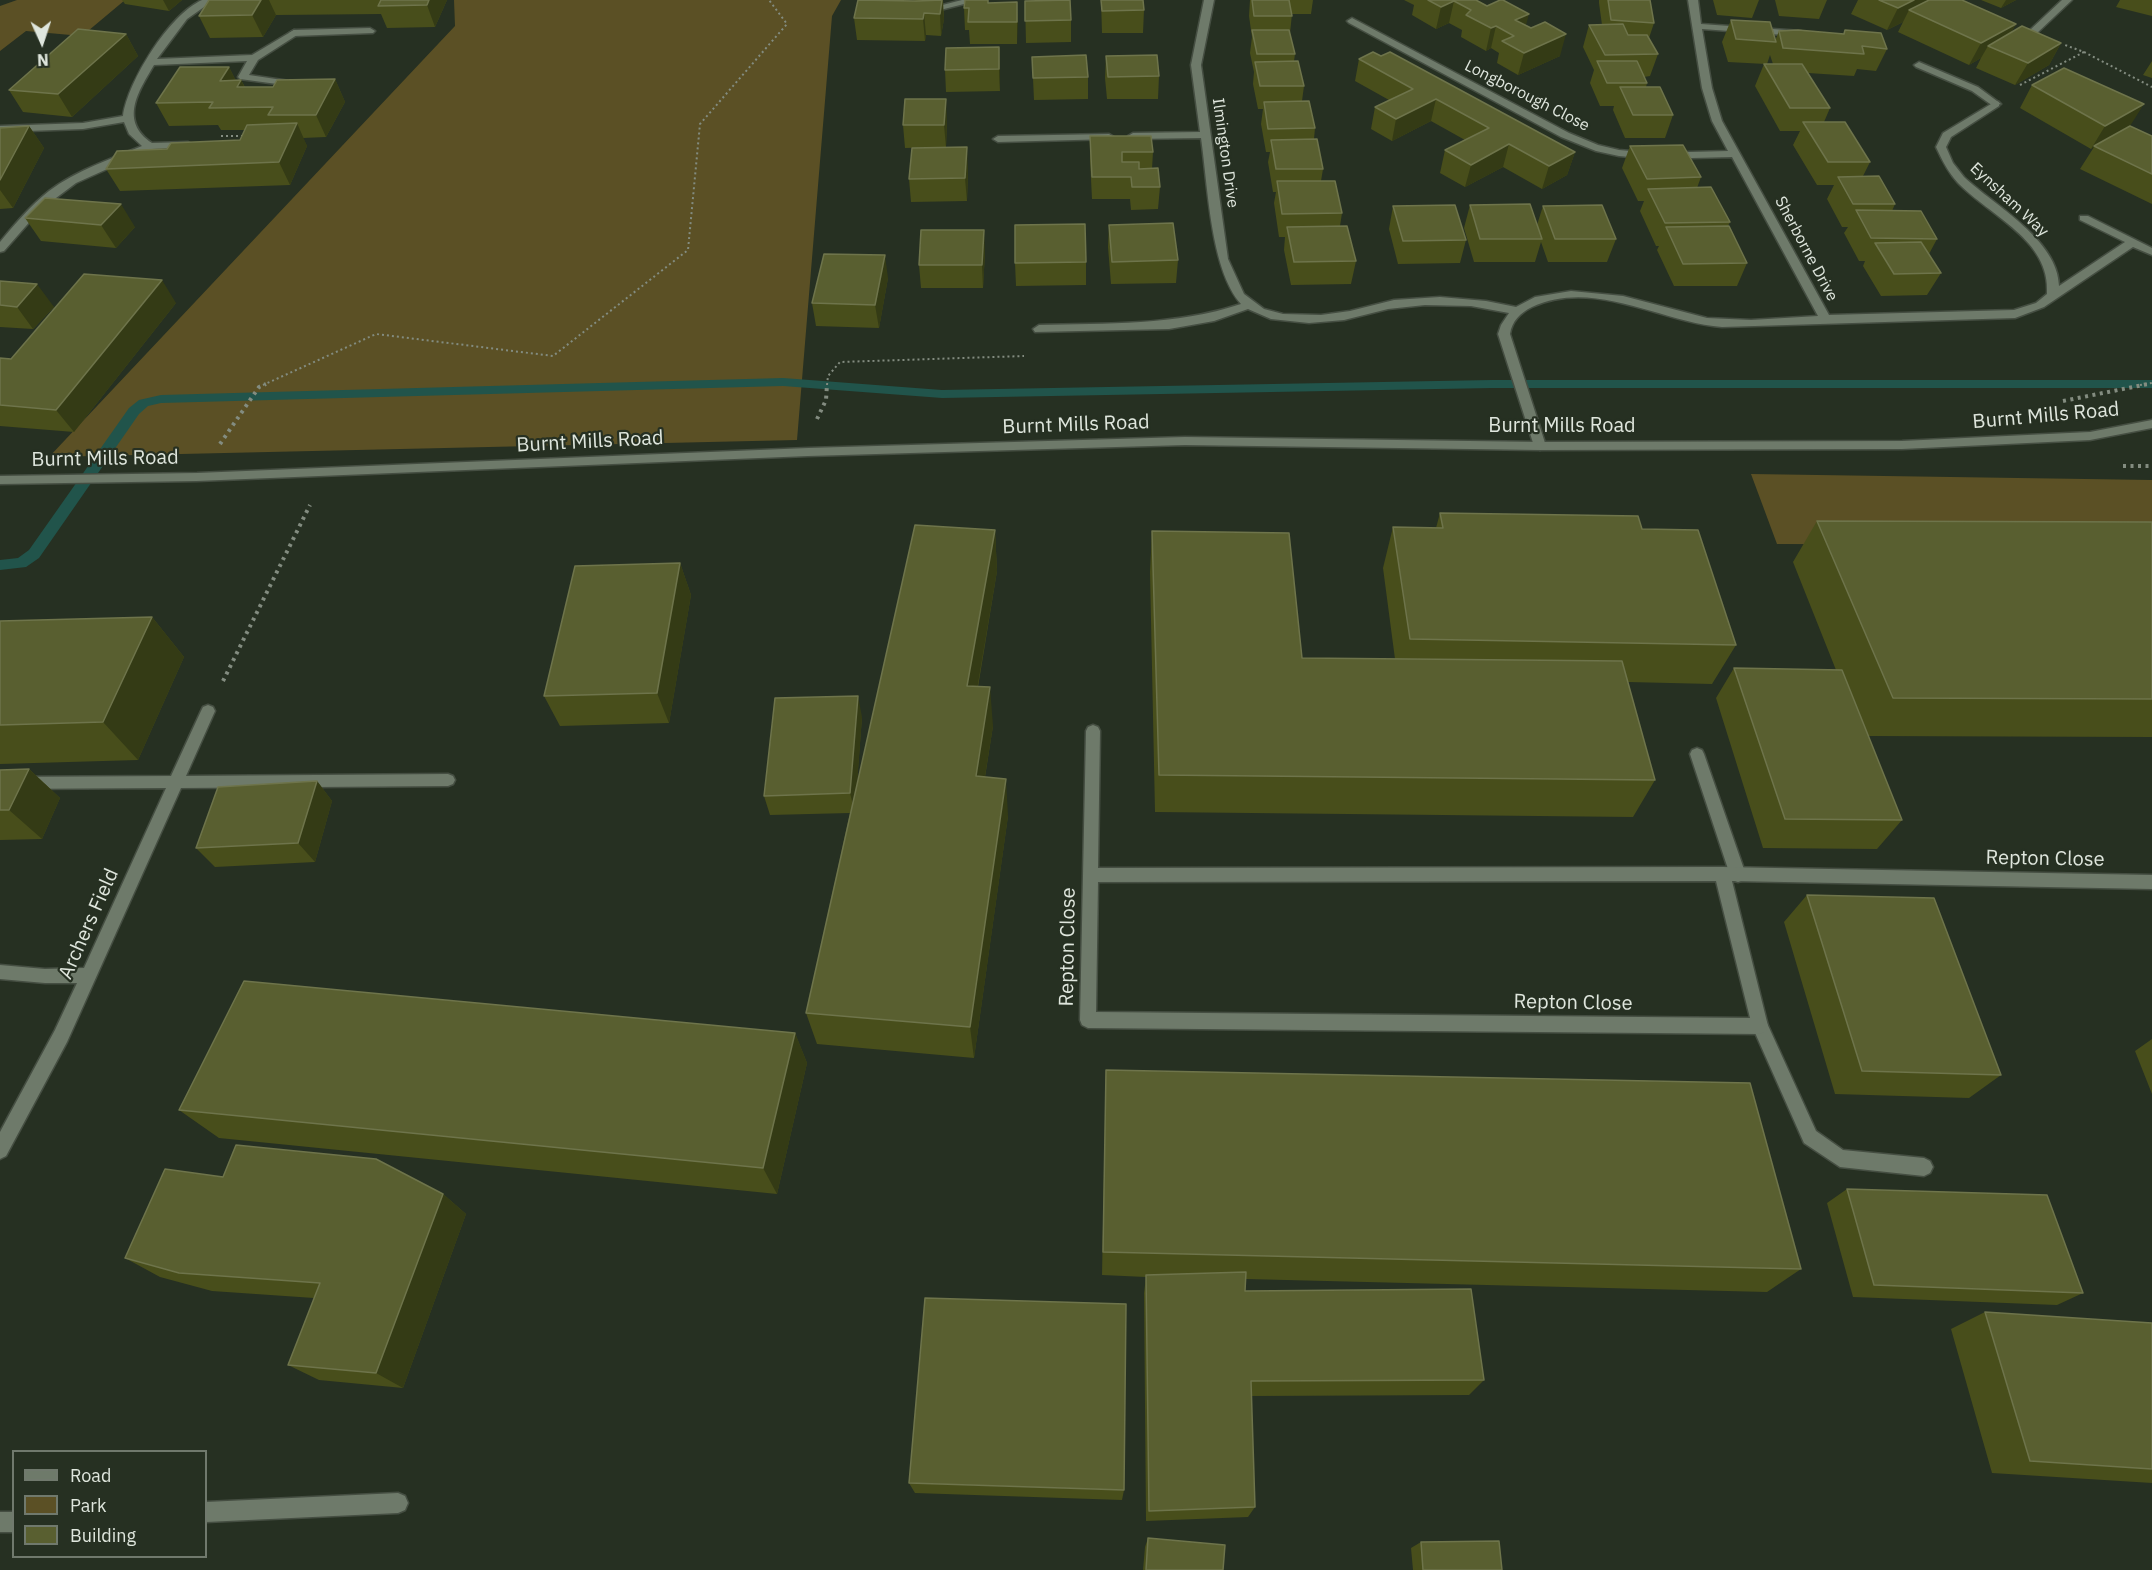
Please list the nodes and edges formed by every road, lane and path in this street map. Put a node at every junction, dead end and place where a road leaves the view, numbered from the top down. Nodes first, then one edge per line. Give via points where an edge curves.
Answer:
1 (209, 0) edge
2 (769, 0) edge
3 (975, 0) edge
4 (1209, 0) edge
5 (1693, 0) edge
6 (2067, 0) edge
7 (918, 13) edge
8 (1352, 21) dead end
9 (1696, 26) junction
10 (370, 31) dead end
11 (2033, 32) edge
12 (1813, 34) edge
13 (2084, 52) dead end
14 (254, 58) junction
15 (152, 62) junction
16 (1920, 65) dead end
17 (306, 86) edge
18 (2152, 87) edge
19 (128, 118) junction
20 (0, 129) edge
21 (1206, 135) junction
22 (998, 139) dead end
23 (204, 145) edge
24 (150, 146) junction
25 (1737, 154) junction
26 (2084, 218) dead end
27 (2133, 242) junction
28 (0, 249) edge
29 (2152, 252) edge
30 (2054, 295) junction
31 (1249, 305) junction
32 (1516, 311) junction
33 (1825, 319) junction
34 (1039, 329) joint
35 (2152, 383) edge
36 (826, 400) dead end
37 (2054, 403) dead end
38 (2152, 424) edge
39 (1540, 446) junction
40 (327, 472) junction
41 (197, 477) junction
42 (0, 480) edge
43 (208, 711) joint
44 (1093, 731) dead end
45 (1697, 754) dead end
46 (177, 780) junction
47 (447, 780) dead end
48 (0, 783) edge
49 (1730, 874) junction
50 (1090, 875) junction
51 (2152, 882) edge
52 (0, 972) edge
53 (89, 975) junction
54 (1760, 1026) junction
55 (0, 1150) edge
56 (1924, 1167) dead end
57 (398, 1503) dead end
58 (207, 1512) edge

1 - 15 street via 185,16 166,37
2 - 41 path via 787,24 700,124 688,250 553,356 376,334 259,387
3 - 7 street
4 - 21 street, Ilmington Drive via 1196,65
5 - 9 street, Sherborne Drive
6 - 11 street
8 - 25 street, Longborough Close via 1565,135 1606,151
9 - 12 street
9 - 25 street, Sherborne Drive via 1717,121
10 - 14 street via 294,33
13 - 18 path
14 - 15 street
14 - 17 street via 243,77
15 - 19 street via 133,93
16 - 30 street, Eynsham Way via 1975,89 1996,104 1947,135 1941,147 1944,158 2049,262
19 - 20 street via 83,126
19 - 24 street via 134,136
21 - 22 street
21 - 31 street, Ilmington Drive via 1223,259 1230,280
23 - 24 street
24 - 28 street via 61,188
25 - 33 street, Sherborne Drive
26 - 27 street
27 - 29 street
27 - 30 street
30 - 33 street via 2015,314
31 - 32 street via 1273,315 1303,318 1344,317 1390,304 1435,300 1490,304
31 - 34 street via 1169,326
32 - 33 street, Sherborne Drive via 1536,300 1597,296 1705,322
32 - 39 street via 1505,324 1504,334
34 - 36 path via 1037,356 840,363 828,376
35 - 37 path
38 - 39 street, Burnt Mills Road via 2090,436 1936,444
39 - 40 street, Burnt Mills Road via 1185,441
40 - 41 street, Burnt Mills Road
40 - 43 path
41 - 42 street, Burnt Mills Road
43 - 46 street, Archers Field
44 - 50 street, Repton Close
45 - 49 street
46 - 47 street
46 - 48 street
46 - 53 street, Archers Field
49 - 50 street, Repton Close
49 - 51 street, Repton Close
49 - 54 street
50 - 54 street, Repton Close via 1088,1020
52 - 53 street
53 - 55 street, Archers Field
54 - 56 street via 1810,1137 1840,1158
57 - 58 street

